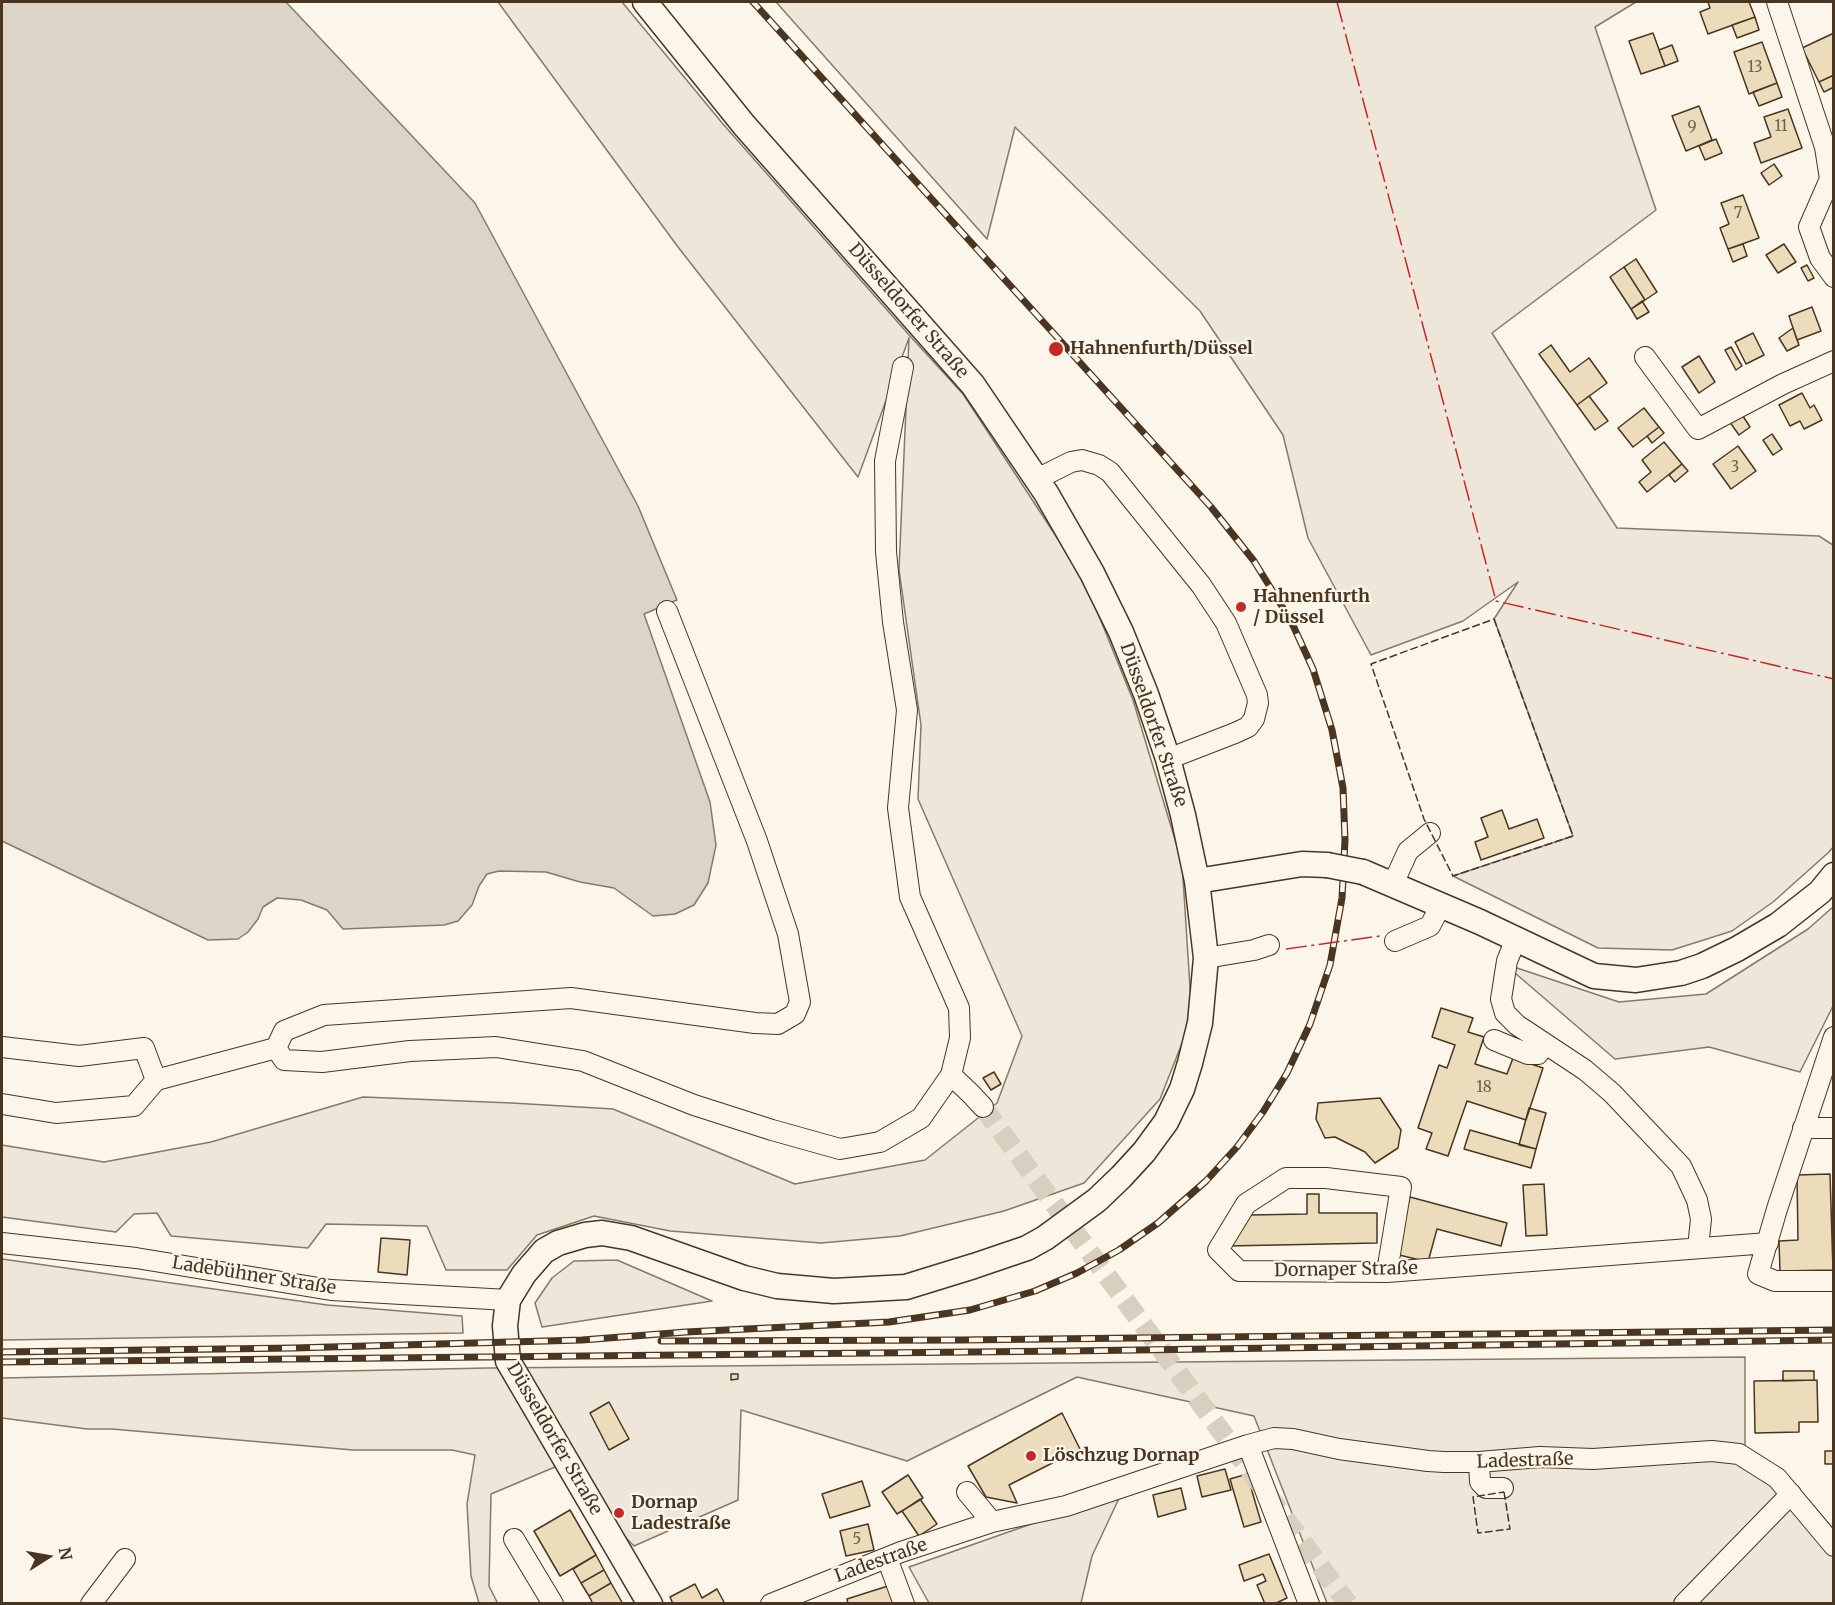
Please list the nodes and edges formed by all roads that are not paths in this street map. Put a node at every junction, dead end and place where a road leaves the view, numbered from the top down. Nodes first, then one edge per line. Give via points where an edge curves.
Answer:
1 (645, 2) edge
2 (1777, 2) edge
3 (1832, 178) edge
4 (1833, 277) edge
5 (1645, 357) dead end
6 (1833, 361) edge
7 (903, 368) dead end
8 (1037, 479) junction
9 (667, 611) dead end
10 (1168, 759) junction
11 (1430, 834) dead end
12 (1833, 875) edge
13 (1197, 881) junction
14 (1394, 884) junction
15 (1441, 905) junction
16 (1516, 939) junction
17 (1395, 940) dead end
18 (1269, 945) dead end
19 (1206, 958) junction
20 (1833, 1037) edge
21 (1494, 1040) dead end
22 (1545, 1044) junction
23 (2, 1047) edge
24 (276, 1048) junction
25 (951, 1075) junction
26 (156, 1080) junction
27 (2, 1104) edge
28 (983, 1107) tunnel mouth
29 (1803, 1128) junction
30 (1833, 1128) edge
31 (2, 1243) edge
32 (1768, 1243) junction
33 (1698, 1248) junction
34 (1387, 1272) junction
35 (1833, 1281) edge
36 (508, 1300) junction
37 (1248, 1445) junction
38 (1479, 1462) junction
39 (1503, 1488) dead end
40 (967, 1492) dead end
41 (1791, 1494) junction
42 (992, 1522) junction
43 (514, 1539) dead end
44 (1833, 1546) edge
45 (887, 1558) junction
46 (125, 1559) dead end
47 (780, 1602) edge
48 (91, 1604) edge
49 (553, 1604) edge
50 (650, 1604) edge
51 (904, 1604) edge
52 (1309, 1604) edge
53 (1684, 1604) edge

1 - 8 main road, Düsseldorfer Straße via 744,125 973,385
2 - 3 street
3 - 4 street via 1809,227 1820,258
5 - 6 street via 1698,429
7 - 25 street via 885,461 886,552 907,710 898,808 910,897 959,1008 960,1038
8 - 10 main road, Düsseldorfer Straße via 1121,632
8 - 10 street via 1082,460 1110,472 1202,585 1226,623 1257,695 1254,719 1248,727
9 - 24 street via 757,841 788,934 800,1002 795,1014 778,1024 755,1023 570,998 324,1015 284,1031
10 - 13 main road, Düsseldorfer Straße
11 - 14 street via 1408,851
12 - 16 main road via 1820,892 1778,925 1681,973 1636,980 1594,976
13 - 14 main road, bridge via 1302,864 1363,872
13 - 19 main road, Düsseldorfer Straße
14 - 15 main road
15 - 16 main road
15 - 17 street via 1430,926
16 - 22 street via 1507,961 1501,999 1505,1013
18 - 19 street
19 - 36 main road, Düsseldorfer Straße via 1200,1023 1182,1089 1166,1122 1129,1169 1097,1200 1027,1248 906,1287 834,1291 777,1286 744,1278 630,1238 602,1233 558,1243 544,1251
20 - 29 street
21 - 22 street via 1528,1054 1538,1054
22 - 33 street via 1612,1093 1681,1166 1697,1200 1701,1220
23 - 26 street via 80,1056 144,1048
24 - 25 street via 284,1060 322,1062 410,1051 496,1047 583,1061 694,1105 840,1149 880,1142 921,1118
24 - 26 street
25 - 28 street
26 - 27 street via 134,1106 56,1113
29 - 30 street
29 - 32 street
31 - 36 street, Ladebühner Straße via 136,1258 331,1290
32 - 33 street, Dornaper Straße
32 - 35 street via 1758,1274 1775,1281
33 - 34 street, Dornaper Straße
34 - 34 street, Dornaper Straße via 1239,1271 1218,1250 1246,1204 1286,1178 1326,1178 1401,1187
36 - 50 main road, Düsseldorfer Straße via 508,1361
37 - 38 street, Ladestraße via 1293,1438 1417,1460
37 - 42 street, Ladestraße via 1066,1506
37 - 52 street
38 - 39 street via 1480,1482 1486,1488
38 - 41 street, Ladestraße via 1712,1451 1739,1454 1777,1478
40 - 42 street
41 - 44 street, Ladestraße
41 - 53 street
42 - 45 street, Ladestraße
43 - 49 street
45 - 47 street, Ladestraße
45 - 51 street
46 - 48 street

